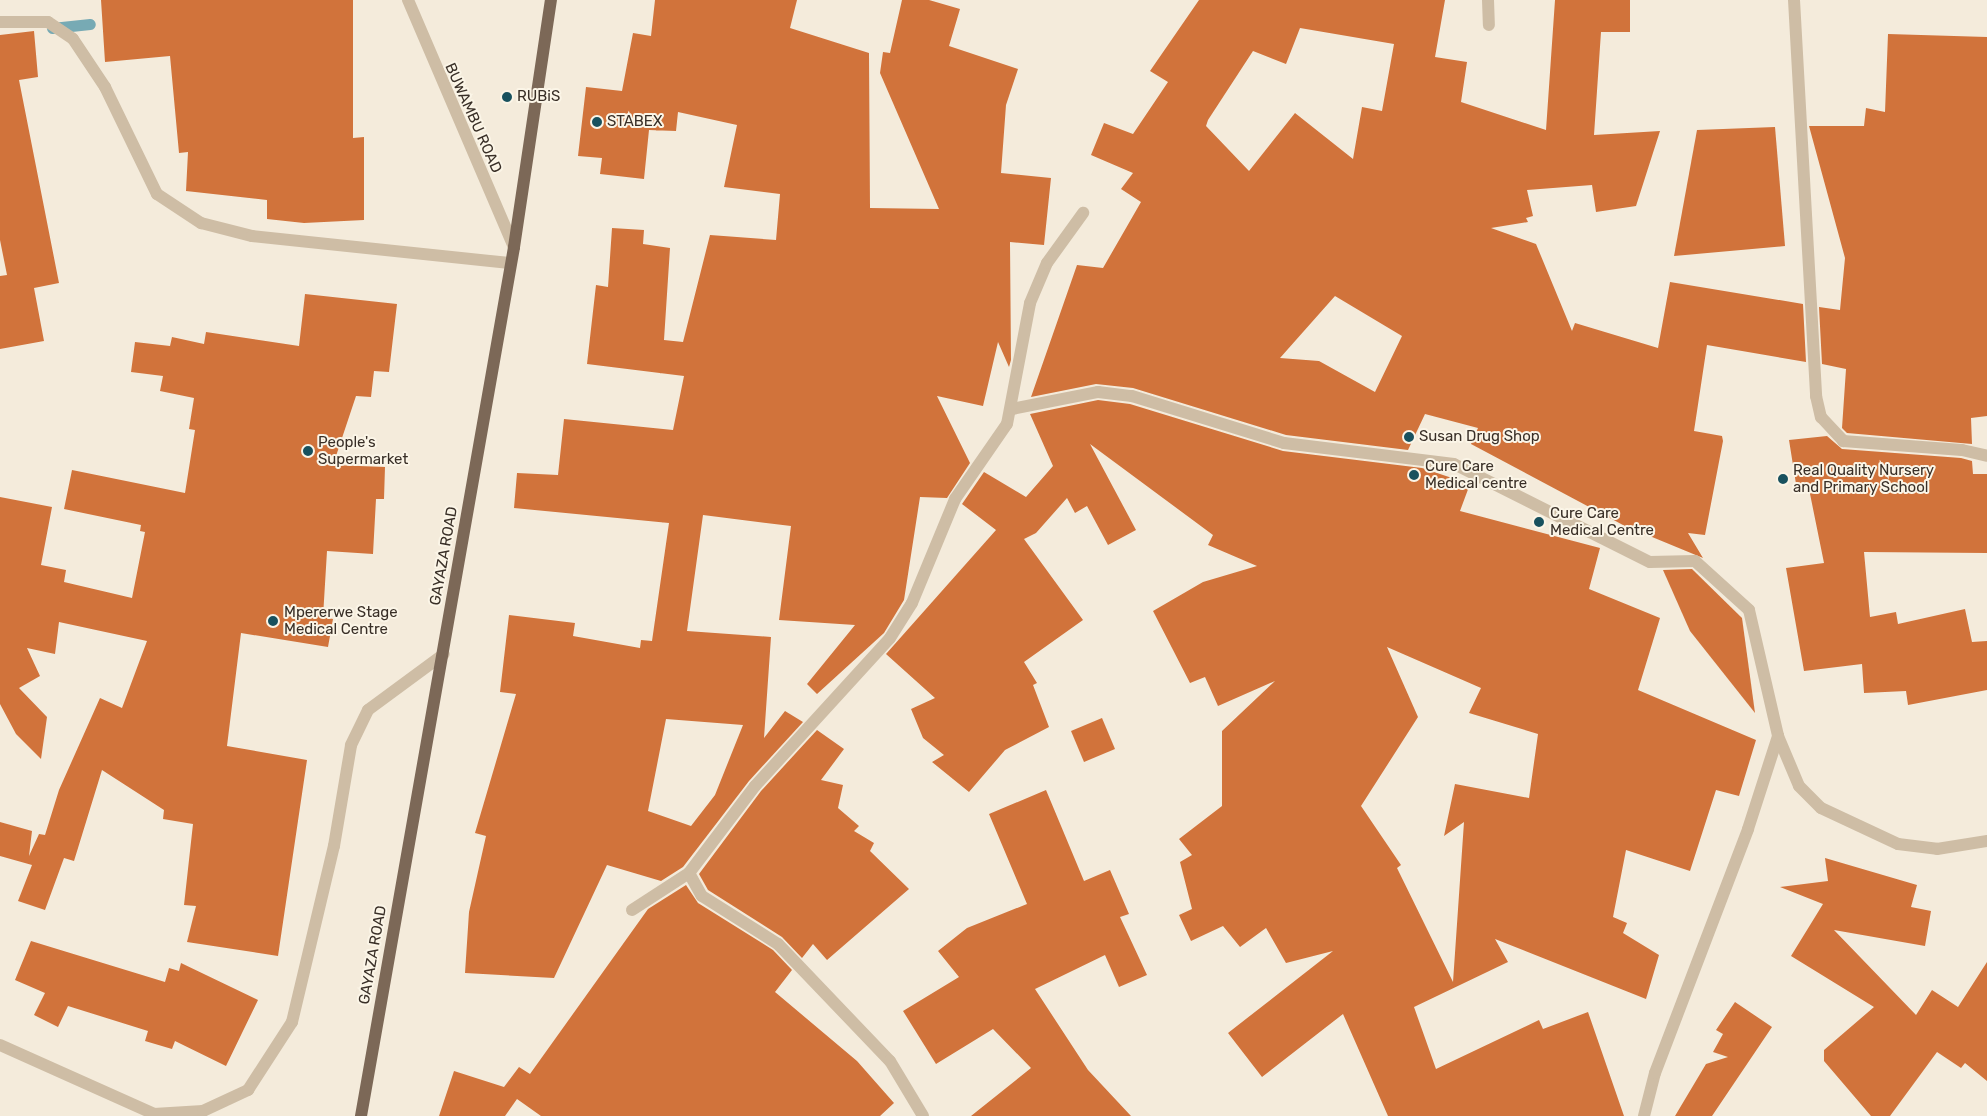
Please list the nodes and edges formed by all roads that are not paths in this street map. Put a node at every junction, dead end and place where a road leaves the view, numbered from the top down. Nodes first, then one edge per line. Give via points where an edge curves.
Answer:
1 (408, 0) edge
2 (551, 0) edge
3 (1488, 0) edge
4 (1794, 0) edge
5 (0, 22) edge
6 (1489, 25) dead end
7 (1083, 213) dead end
8 (514, 247) junction
9 (510, 262) junction
10 (1012, 409) junction
11 (1987, 456) edge
12 (444, 654) junction
13 (1778, 736) junction
14 (1987, 841) edge
15 (689, 873) junction
16 (632, 910) dead end
17 (0, 1046) edge
18 (361, 1116) edge
19 (923, 1116) edge
20 (1644, 1116) edge

1 - 8 street, BUWAMBU ROAD
2 - 8 main road, GAYAZA ROAD
3 - 6 street
4 - 11 street via 1816,396 1821,417 1842,441 1962,450
5 - 9 street via 48,22 73,39 105,87 156,194 201,222 252,236
7 - 10 street via 1047,263 1030,303 1020,339
8 - 9 main road, GAYAZA ROAD
9 - 12 main road, GAYAZA ROAD
10 - 13 street via 1098,392 1132,396 1284,443 1454,464 1650,562 1695,561 1749,610
10 - 15 street via 996,446 955,499 912,603 890,638 754,786
12 - 17 street via 368,710 351,745 334,846 292,1022 248,1090 203,1111 154,1114
12 - 18 main road, GAYAZA ROAD
13 - 14 street via 1799,786 1821,808 1851,826 1898,844 1937,849
13 - 20 street via 1748,829 1655,1073
15 - 16 street
15 - 19 street via 702,896 785,951 890,1061

